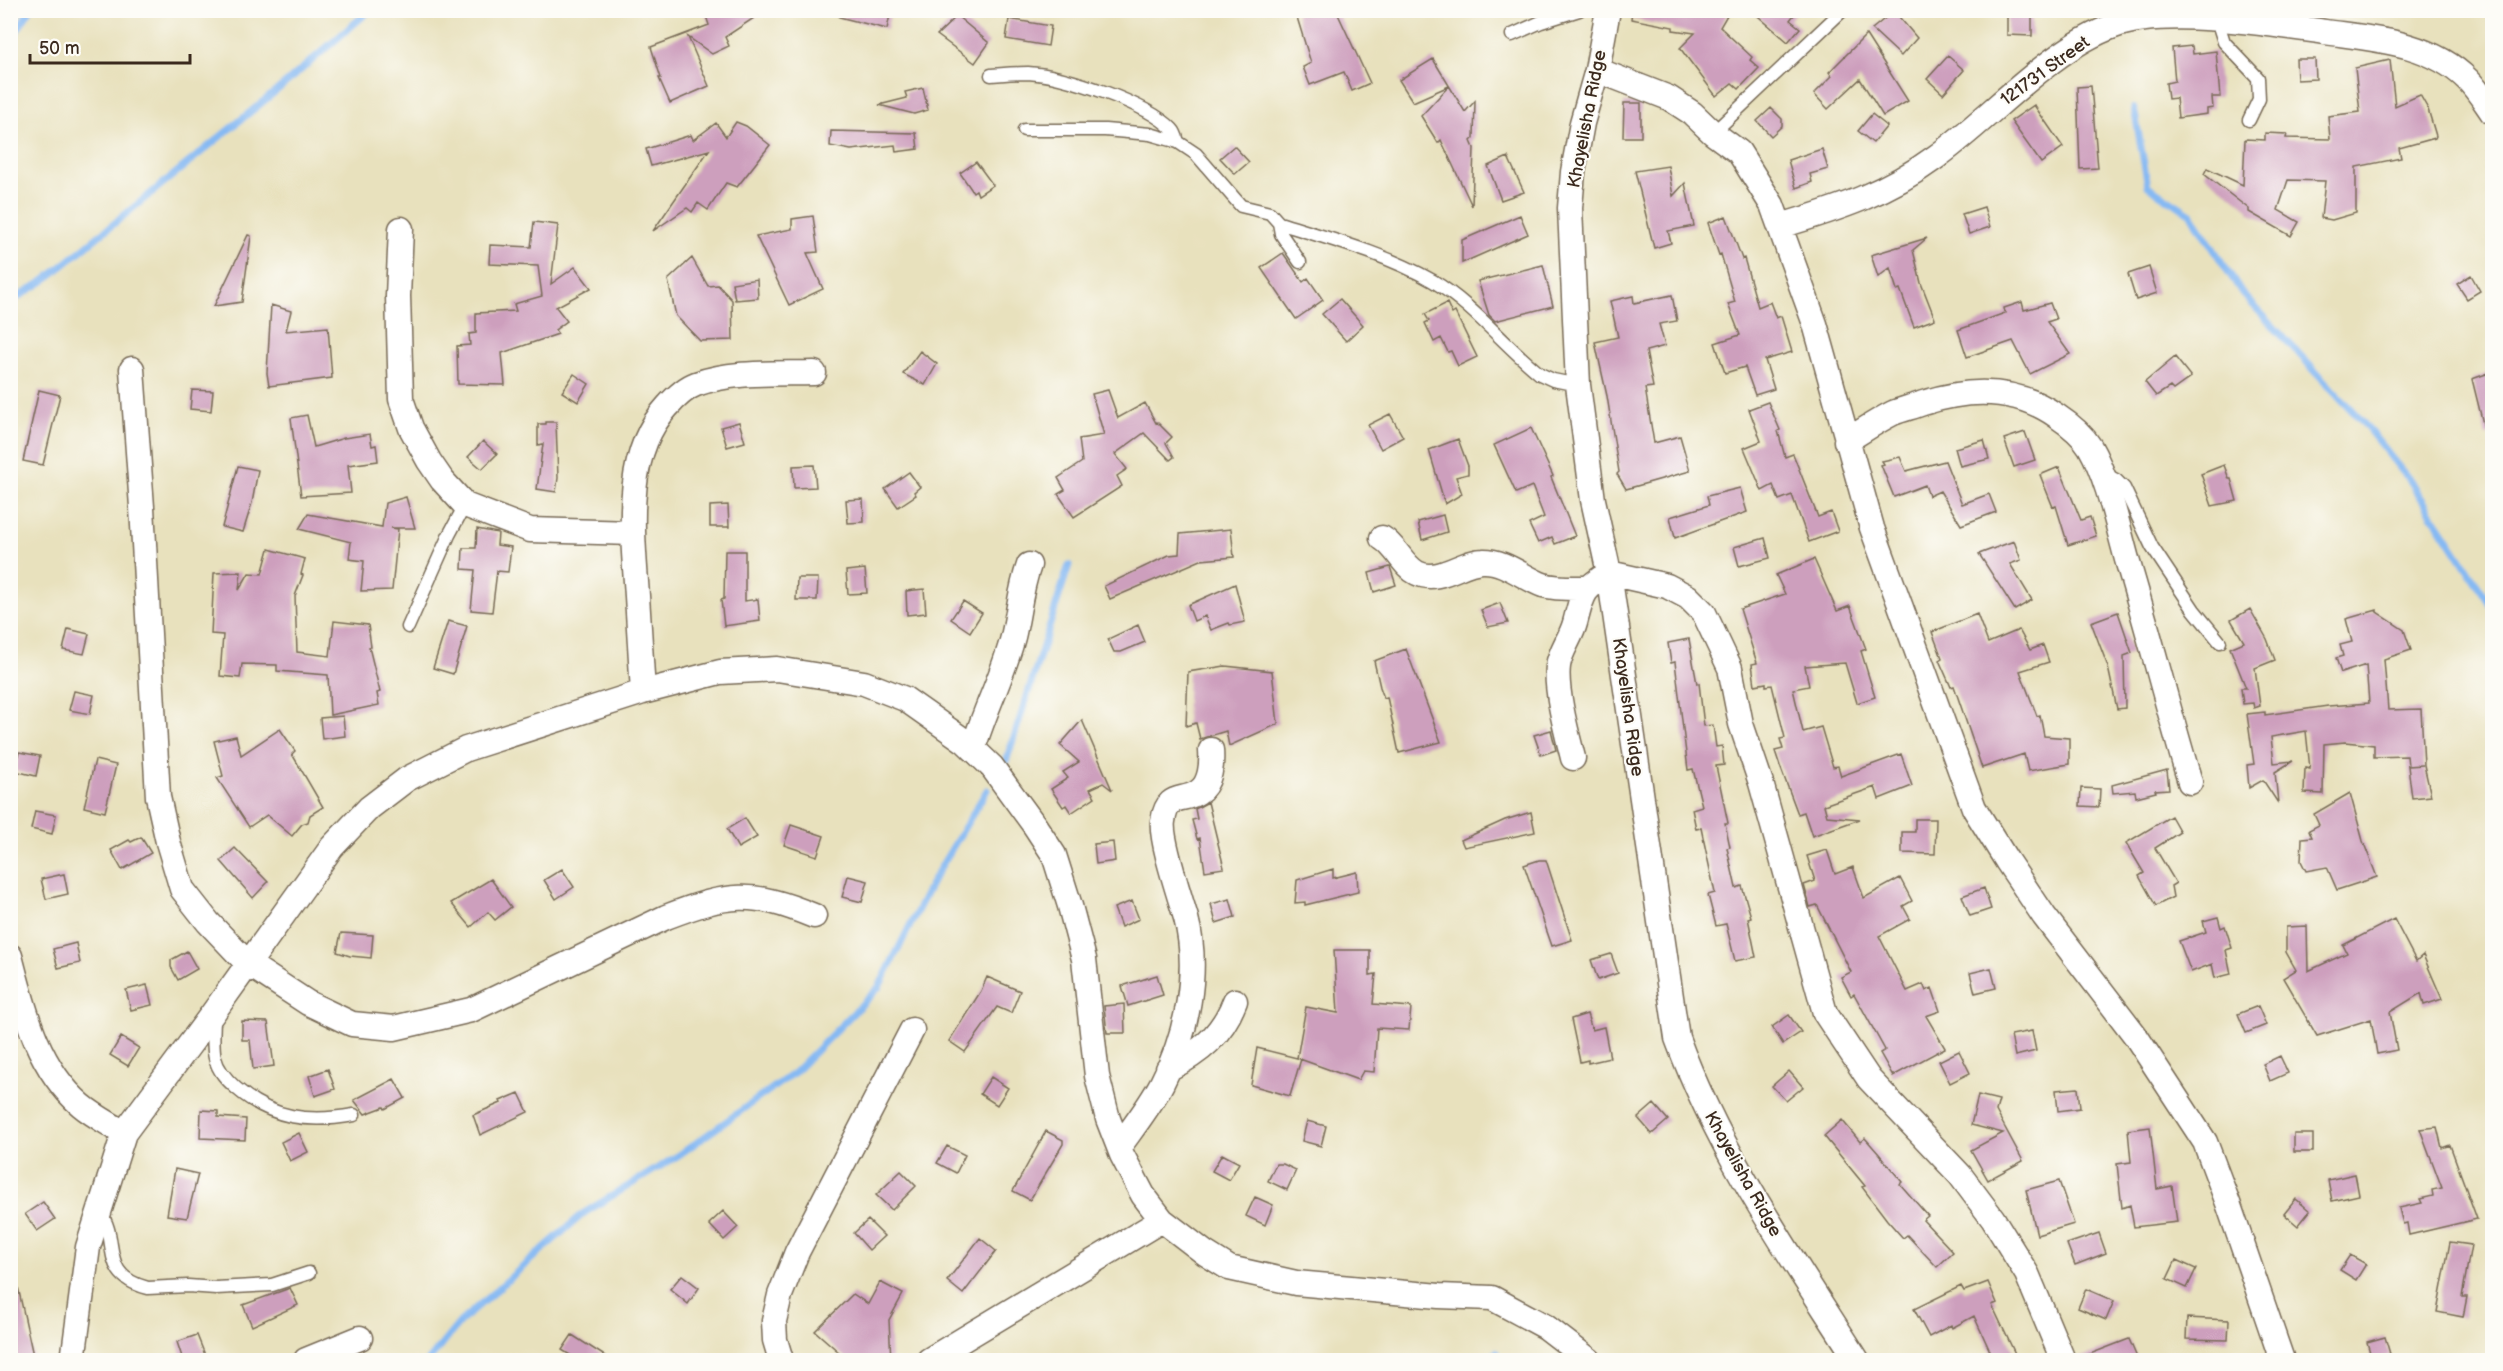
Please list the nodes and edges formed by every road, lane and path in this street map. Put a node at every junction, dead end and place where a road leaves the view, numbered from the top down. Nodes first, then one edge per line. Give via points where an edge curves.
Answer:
1 (1579, 10) edge
2 (1608, 10) edge
3 (1843, 10) edge
4 (2217, 20) junction
5 (1512, 35) dead end
6 (1598, 70) junction
7 (991, 75) dead end
8 (2493, 112) edge
9 (2249, 120) dead end
10 (1024, 130) dead end
11 (1713, 133) junction
12 (1178, 142) junction
13 (1279, 223) junction
14 (1780, 226) junction
15 (400, 229) dead end
16 (1300, 262) dead end
17 (132, 369) dead end
18 (814, 373) dead end
19 (1578, 385) junction
20 (1846, 441) junction
21 (2100, 472) junction
22 (465, 505) junction
23 (633, 533) junction
24 (1382, 538) dead end
25 (1029, 565) dead end
26 (1609, 573) junction
27 (1588, 588) junction
28 (408, 627) dead end
29 (2220, 642) dead end
30 (643, 692) junction
31 (973, 749) junction
32 (1211, 750) dead end
33 (1573, 758) dead end
34 (2190, 782) dead end
35 (814, 916) dead end
36 (10, 956) edge
37 (248, 963) junction
38 (1234, 1001) dead end
39 (213, 1013) junction
40 (912, 1030) dead end
41 (1168, 1069) junction
42 (354, 1115) dead end
43 (124, 1133) junction
44 (1119, 1147) junction
45 (98, 1210) junction
46 (1162, 1220) junction
47 (309, 1273) dead end
48 (360, 1338) dead end
49 (73, 1360) edge
50 (306, 1360) edge
51 (781, 1360) edge
52 (929, 1360) edge
53 (1589, 1360) edge
54 (1857, 1360) edge
55 (2063, 1360) edge
56 (2282, 1360) edge

1 - 5 lane
2 - 6 street, Khayelisha Ridge
3 - 11 lane
4 - 8 street, 121731 Street via 2293,27 2416,48 2445,62 2468,80
4 - 9 lane via 2224,42 2258,78 2259,99
4 - 14 street, 121731 Street via 2138,20 2093,35 1907,177 1850,205
6 - 11 street via 1669,98
6 - 19 street, Khayelisha Ridge via 1582,123 1570,208
7 - 12 lane via 1029,73 1066,79 1103,92 1150,113 1173,130
10 - 12 lane via 1144,133
11 - 14 street via 1739,152 1772,205
12 - 13 lane via 1196,154 1241,206 1270,213
13 - 16 lane via 1281,234
13 - 19 lane via 1366,252 1433,281 1540,374
14 - 20 street via 1815,324
15 - 22 street via 401,399 429,461
17 - 37 street via 158,797 182,890
18 - 23 street via 727,377 694,385 675,398 649,432 641,453 635,481
19 - 26 street, Khayelisha Ridge via 1593,500
20 - 21 street via 1894,413 1950,395 2009,394 2049,410 2071,426 2089,446
20 - 56 street via 1872,528 1974,808 2019,879 2135,1035 2205,1142
21 - 29 lane via 2124,488 2157,556
21 - 34 street
22 - 23 street via 530,531
22 - 28 lane
23 - 30 street
24 - 27 street via 1418,573 1430,576 1487,560 1542,584
25 - 31 street via 1013,636
26 - 27 street
26 - 54 street, Khayelisha Ridge via 1677,1038 1730,1156
26 - 55 street via 1666,586 1688,597 1704,613 1730,668 1742,724 1825,1013 1869,1078 1960,1174 1993,1219 2027,1274
27 - 33 street via 1581,596 1558,668
30 - 31 street via 720,672 777,669 825,676 864,683 905,699
30 - 37 street via 466,749 407,779 369,808 332,847
31 - 44 street via 992,767 1054,855 1084,959 1097,1076
32 - 41 street via 1207,781 1197,793 1172,801 1162,824 1191,948 1186,1013
35 - 37 street via 761,897 733,897 698,905 471,1010 394,1028 352,1024 308,1004
36 - 43 street via 31,1029 54,1077 81,1105
37 - 39 street
38 - 41 street via 1221,1030 1209,1044
39 - 42 lane via 218,1068 246,1097 264,1109 308,1119
39 - 43 street
40 - 51 street via 797,1252 774,1321 774,1340
41 - 44 street
43 - 45 street
44 - 46 street via 1143,1195
45 - 47 lane via 106,1221 110,1253 122,1274 148,1288 254,1287
45 - 49 street via 88,1247
46 - 52 street
46 - 53 street via 1229,1268 1296,1283 1492,1298 1545,1327
48 - 50 street

